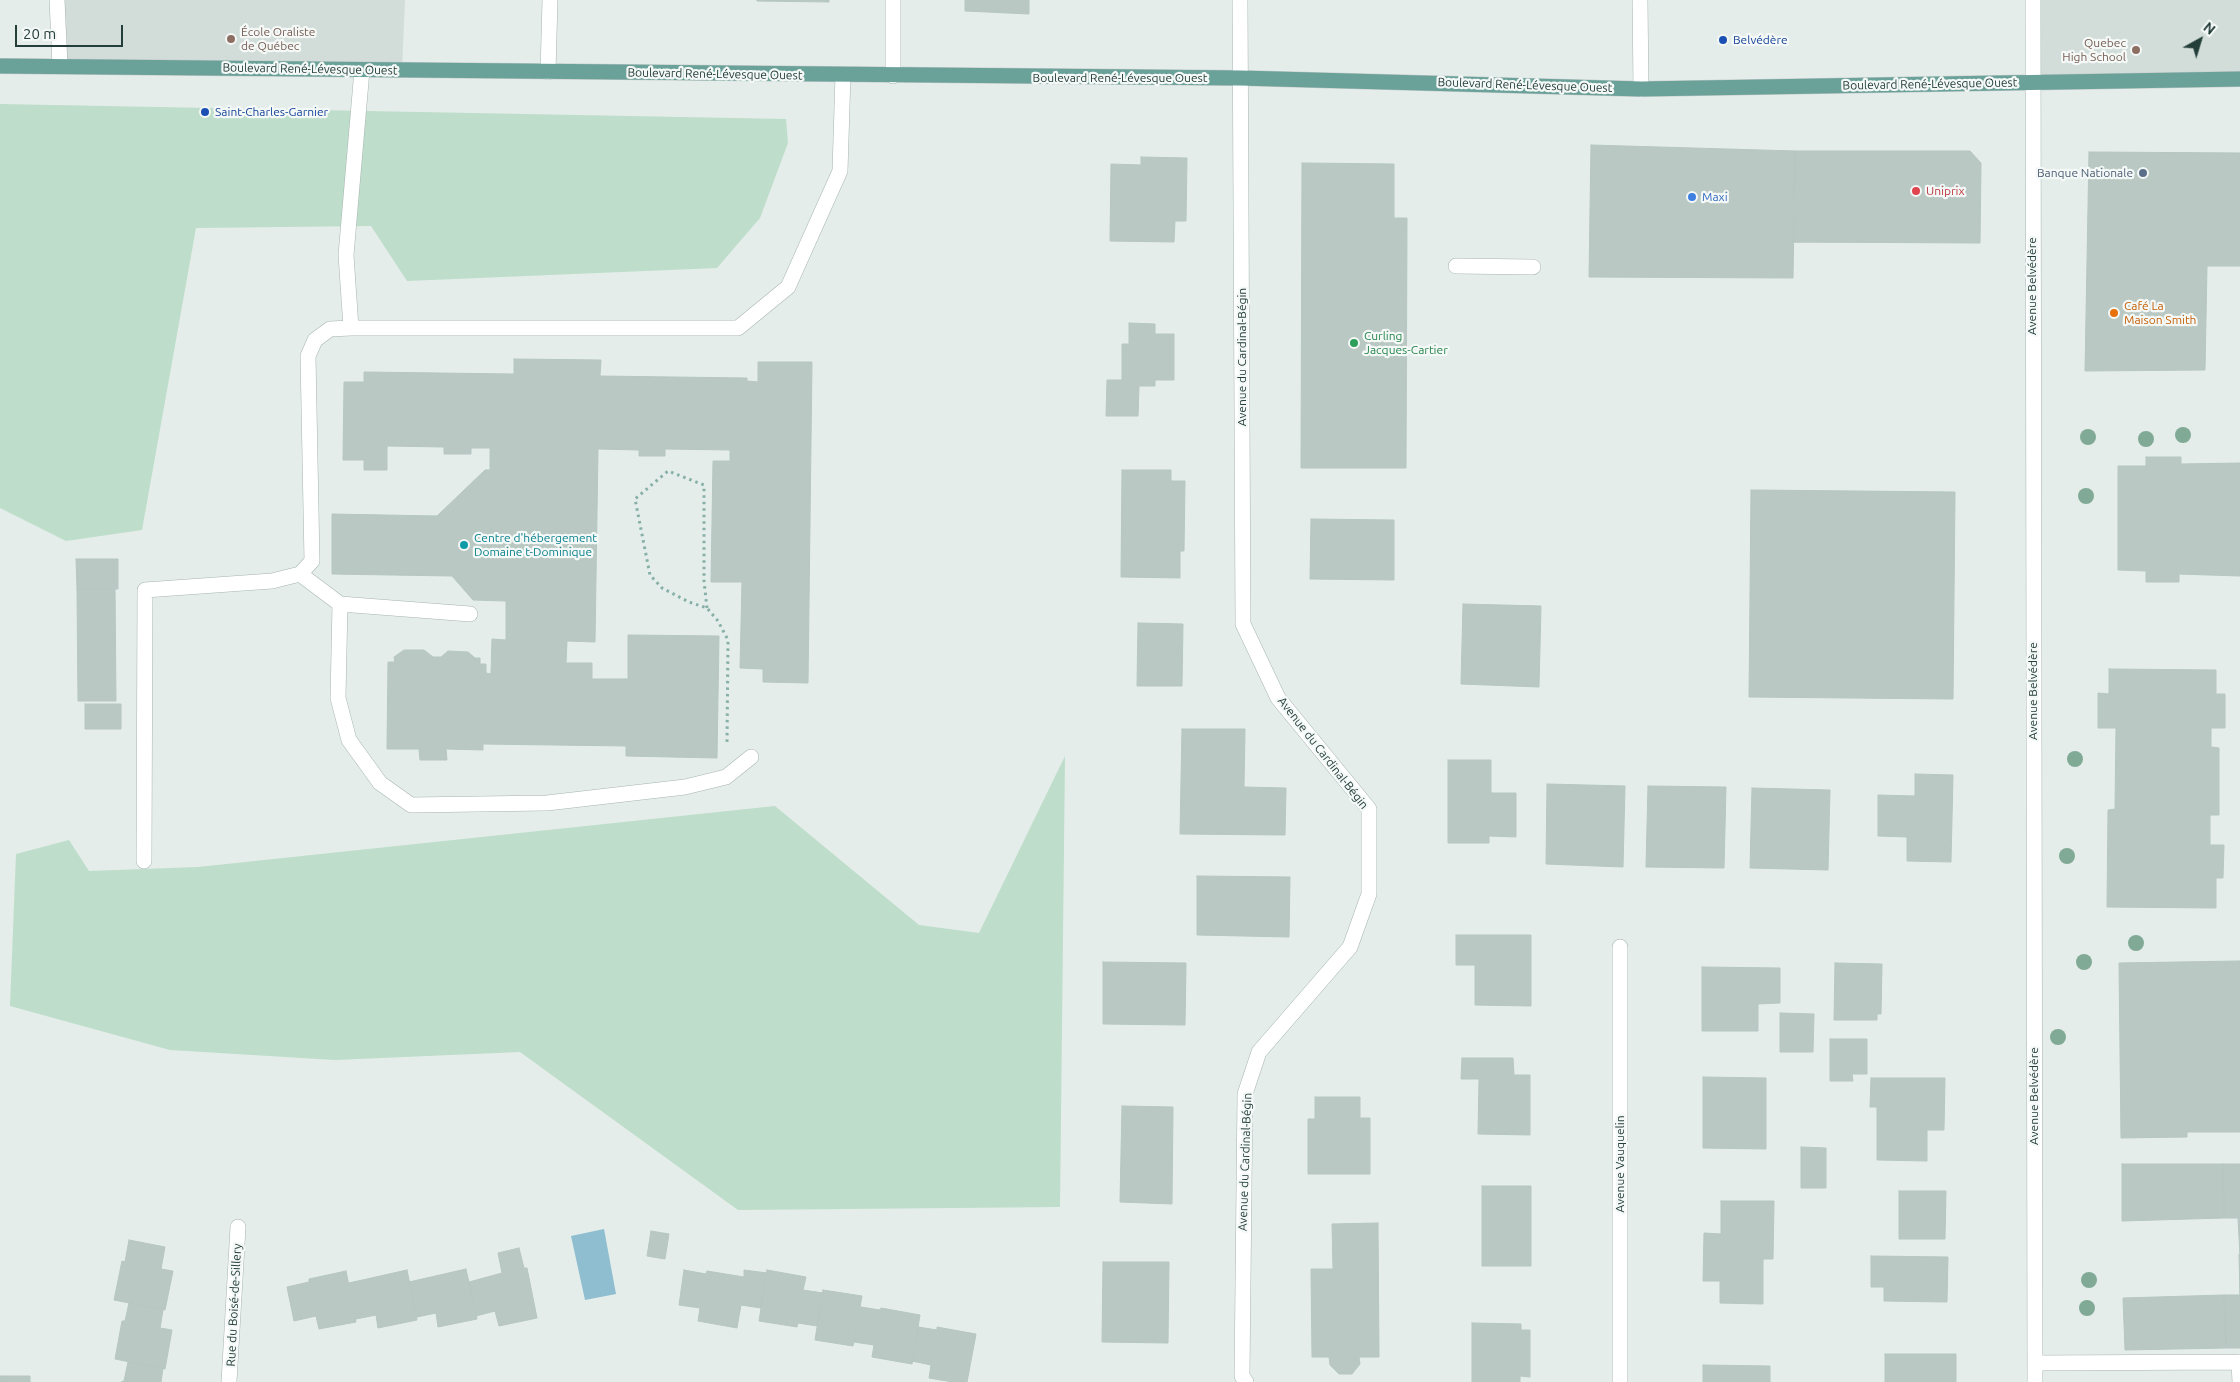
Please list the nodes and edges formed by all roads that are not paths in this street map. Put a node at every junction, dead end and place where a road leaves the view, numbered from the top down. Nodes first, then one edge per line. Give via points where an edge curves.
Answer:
1 (57, 0) edge
2 (550, 0) edge
3 (893, 0) edge
4 (1240, 0) edge
5 (1640, 0) edge
6 (2033, 0) edge
7 (60, 65) junction
8 (0, 66) edge
9 (362, 70) junction
10 (548, 72) junction
11 (843, 75) junction
12 (893, 76) junction
13 (1240, 78) junction
14 (2240, 79) edge
15 (2032, 82) junction
16 (1641, 89) junction
17 (1456, 266) dead end
18 (1533, 267) dead end
19 (351, 328) junction
20 (300, 574) junction
21 (340, 604) junction
22 (470, 614) dead end
23 (752, 757) dead end
24 (144, 861) dead end
25 (1620, 947) dead end
26 (238, 1227) dead end
27 (2240, 1362) edge
28 (2035, 1363) junction
29 (230, 1382) edge
30 (1246, 1382) edge
31 (1620, 1382) edge
32 (2035, 1382) edge
33 (2240, 1382) edge

1 - 7 street
2 - 10 street
3 - 12 street
4 - 13 street, Avenue du Cardinal-Bégin
5 - 16 street
6 - 15 street, Avenue Belvédère
7 - 8 main road, Boulevard René-Lévesque Ouest
7 - 9 main road, Boulevard René-Lévesque Ouest
9 - 10 main road, Boulevard René-Lévesque Ouest
9 - 19 street via 346,255
10 - 11 main road, Boulevard René-Lévesque Ouest
11 - 12 main road, Boulevard René-Lévesque Ouest
11 - 19 street via 840,171 788,287 738,328
12 - 13 main road, Boulevard René-Lévesque Ouest
13 - 16 main road, Boulevard René-Lévesque Ouest
13 - 30 street, Avenue du Cardinal-Bégin via 1243,624 1278,698 1369,809 1369,894 1350,947 1259,1052 1245,1094 1242,1376
14 - 15 main road, Boulevard René-Lévesque Ouest
15 - 16 main road, Boulevard René-Lévesque Ouest
15 - 28 street, Avenue Belvédère
17 - 18 street
19 - 20 street via 330,329 315,340 308,356 312,561
20 - 21 street
20 - 24 street via 272,581 145,590
21 - 22 street
21 - 23 street via 338,698 348,740 380,783 411,805 547,803 685,787 726,777
25 - 31 street, Avenue Vauquelin
26 - 29 street, Rue du Boisé-de-Sillery
27 - 28 street
27 - 33 street
28 - 32 street, Avenue Belvédère

